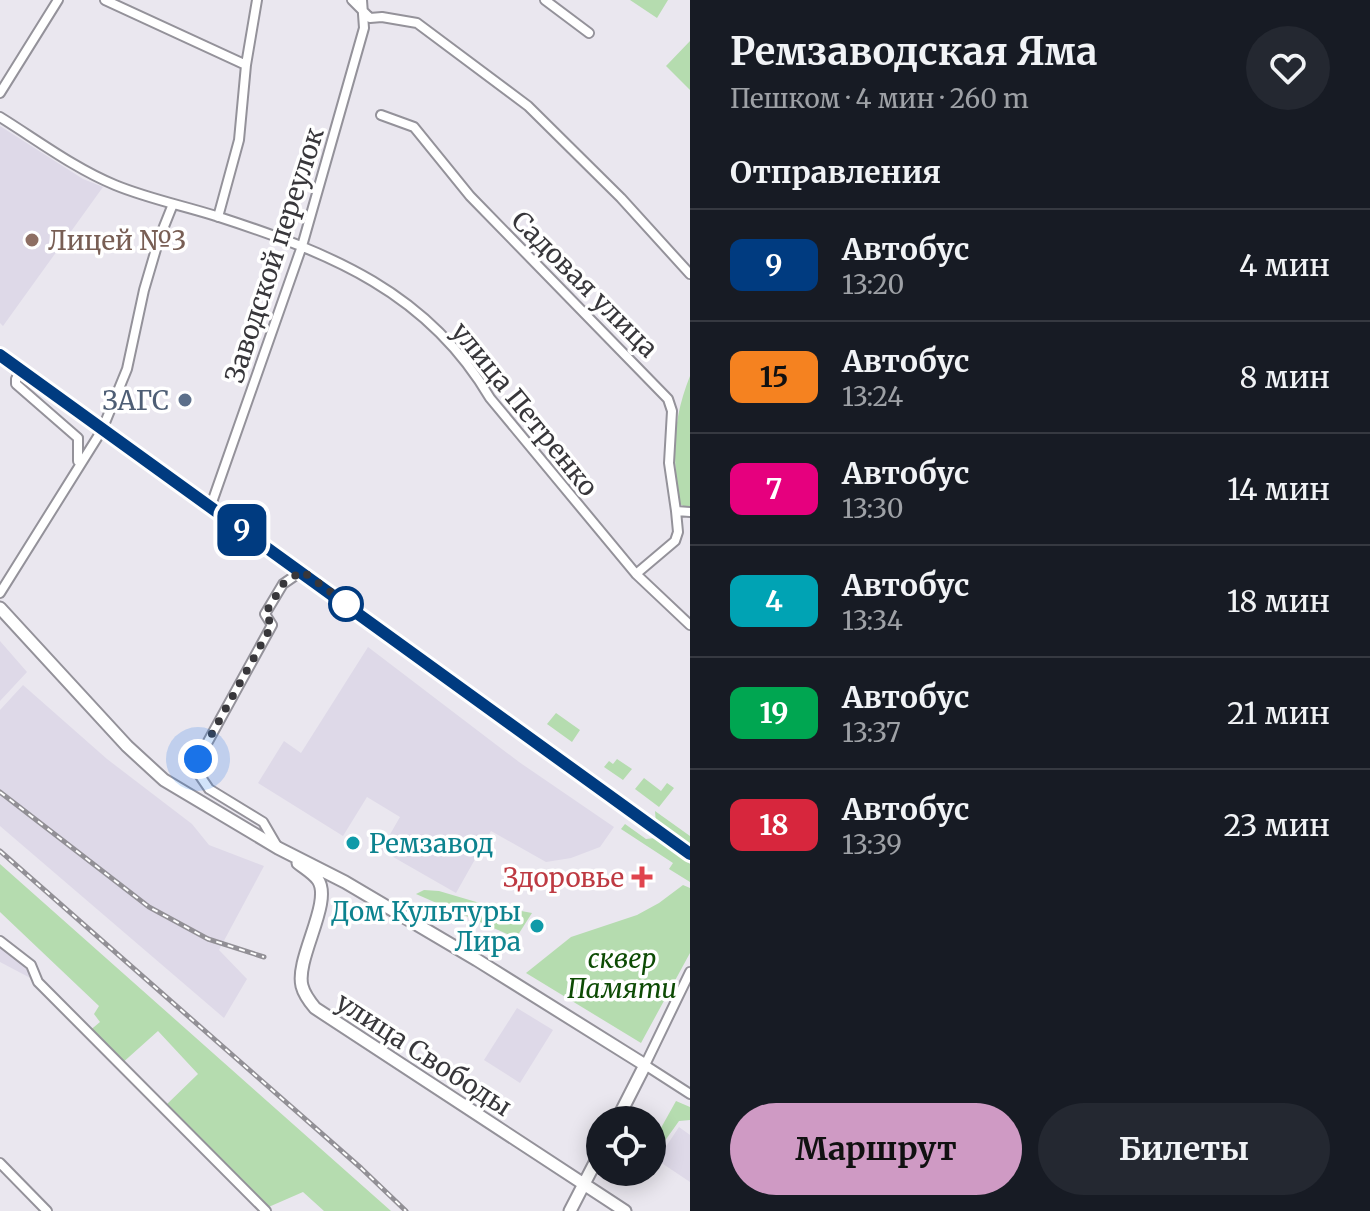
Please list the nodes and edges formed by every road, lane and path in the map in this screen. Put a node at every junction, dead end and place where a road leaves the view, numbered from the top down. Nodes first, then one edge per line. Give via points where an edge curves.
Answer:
1 (58, 0) edge
2 (105, 0) edge
3 (257, 0) edge
4 (352, 0) edge
5 (362, 0) edge
6 (545, 0) edge
7 (364, 12) junction
8 (589, 33) dead end
9 (246, 65) junction
10 (0, 93) edge
11 (381, 115) dead end
12 (0, 117) edge
13 (173, 204) junction
14 (218, 217) junction
15 (302, 246) junction
16 (690, 274) edge
17 (0, 355) edge
18 (21, 370) junction
19 (102, 430) junction
20 (77, 470) junction
21 (210, 508) junction
22 (676, 511) junction
23 (690, 512) edge
24 (302, 571) junction
25 (636, 574) junction
26 (0, 593) edge
27 (0, 608) edge
28 (690, 625) edge
29 (278, 848) junction
30 (690, 854) edge
31 (0, 941) edge
32 (690, 972) edge
33 (645, 1065) junction
34 (690, 1094) edge
35 (624, 1106) edge
36 (0, 1163) edge
37 (586, 1181) edge
38 (584, 1185) junction
39 (264, 1210) edge
40 (47, 1211) edge
41 (570, 1211) edge
42 (625, 1211) edge

1 - 10 street
2 - 9 street
3 - 9 street
4 - 7 street
5 - 7 street, Заводской переулок
6 - 8 street
7 - 15 street, Заводской переулок via 364,28
7 - 16 street via 370,18 417,23 528,106
9 - 14 street via 239,140
11 - 22 street, Садовая улица via 414,127 470,196 668,399
12 - 13 street, улица Петренко via 84,170
13 - 14 street, улица Петренко
13 - 19 street via 144,290 127,369
14 - 15 street, улица Петренко
15 - 21 street, Заводской переулок
15 - 25 street, улица Петренко via 344,264 412,306 475,373
17 - 18 street
18 - 19 street
18 - 20 street via 16,384 78,438
19 - 20 street
19 - 21 street
20 - 26 street
21 - 24 street
22 - 23 street
22 - 25 street via 675,541
24 - 29 street via 283,584 265,614 272,625 194,767 209,789 263,822
24 - 30 street
25 - 28 street, улица Петренко
27 - 29 street via 164,780
29 - 33 street via 477,960
29 - 38 street, улица Свободы via 319,881 319,904 302,970 302,984 315,1008
31 - 39 street via 31,965 38,982
32 - 33 street
33 - 34 street
33 - 35 street
36 - 40 street
37 - 38 street
38 - 41 street
38 - 42 street, улица Свободы

